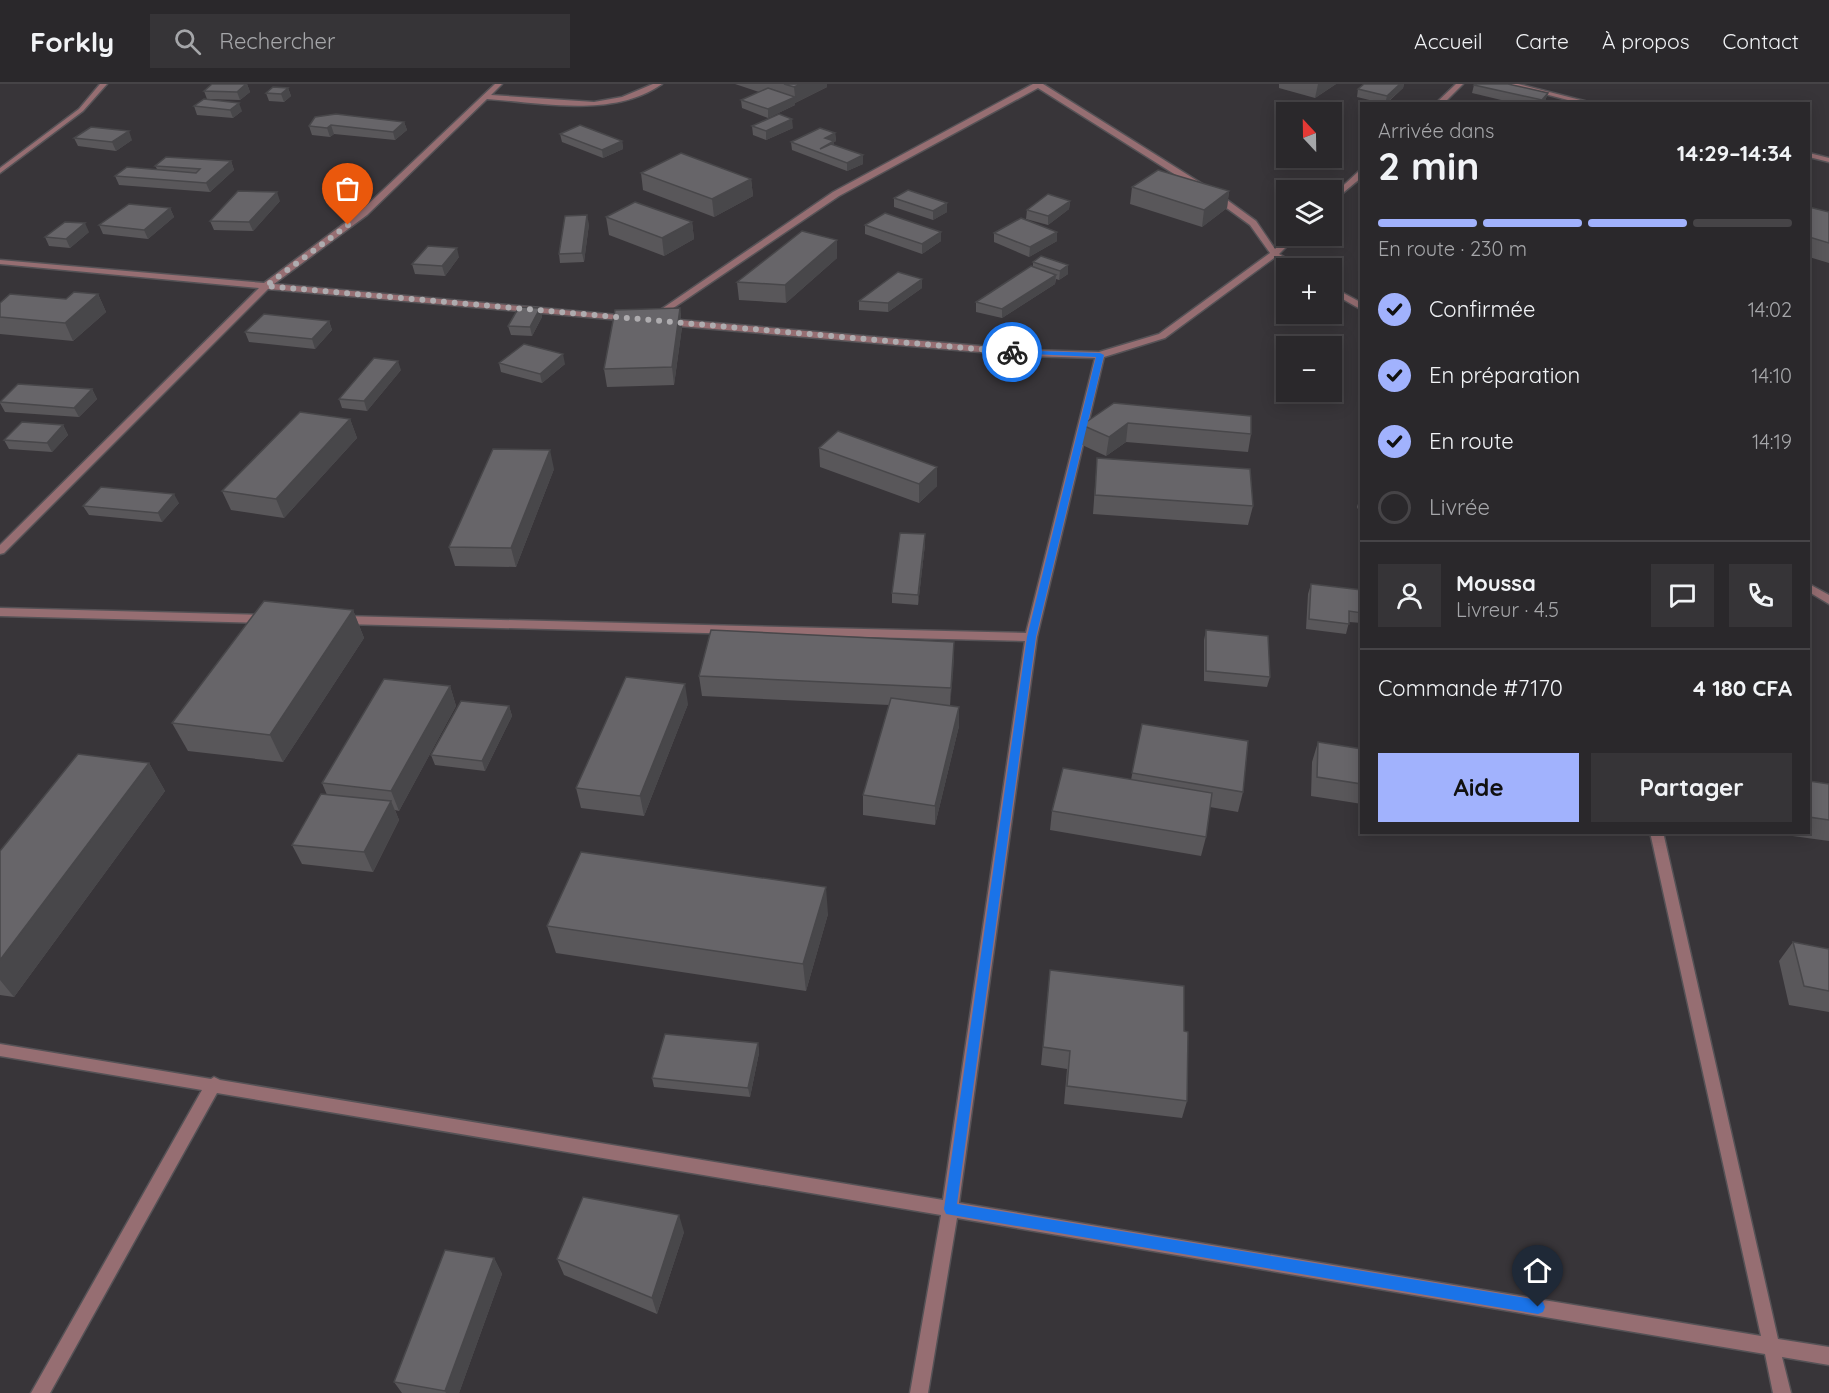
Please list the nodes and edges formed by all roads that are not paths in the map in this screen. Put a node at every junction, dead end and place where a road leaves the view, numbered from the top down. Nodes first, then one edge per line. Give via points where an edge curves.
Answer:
1 (104, 84) edge
2 (500, 84) edge
3 (659, 84) edge
4 (1038, 84) edge
5 (1460, 84) edge
6 (1510, 84) edge
7 (484, 97) junction
8 (1440, 102) edge
9 (1585, 102) edge
10 (1812, 155) edge
11 (1829, 160) edge
12 (0, 171) edge
13 (1360, 175) edge
14 (1342, 191) edge
15 (1282, 246) edge
16 (1274, 254) junction
17 (1281, 258) edge
18 (0, 262) edge
19 (266, 286) junction
20 (1342, 295) edge
21 (1360, 306) edge
22 (636, 320) edge
23 (1100, 355) junction
24 (0, 551) edge
25 (1810, 588) edge
26 (1829, 600) edge
27 (0, 612) edge
28 (276, 619) edge
29 (336, 620) edge
30 (1031, 637) junction
31 (1656, 834) edge
32 (0, 1050) edge
33 (214, 1084) junction
34 (950, 1209) junction
35 (1773, 1346) junction
36 (1829, 1356) edge
37 (40, 1393) edge
38 (919, 1393) edge
39 (1782, 1393) edge

1 - 12 street via 81,110
2 - 7 street
3 - 7 street via 624,99 594,104
4 - 16 street via 1220,199 1253,223
4 - 23 street via 836,194 648,321 1026,353
5 - 8 street
6 - 9 street
7 - 19 street via 364,213
10 - 11 street
13 - 14 street
15 - 16 street
16 - 17 street
16 - 23 street via 1162,336
18 - 19 street
19 - 22 street
19 - 24 street
20 - 21 street
23 - 30 street
25 - 26 street
27 - 28 street
29 - 30 street
30 - 34 street
31 - 35 street
32 - 33 street
33 - 34 street
33 - 37 street
34 - 35 street
34 - 38 street
35 - 36 street
35 - 39 street

